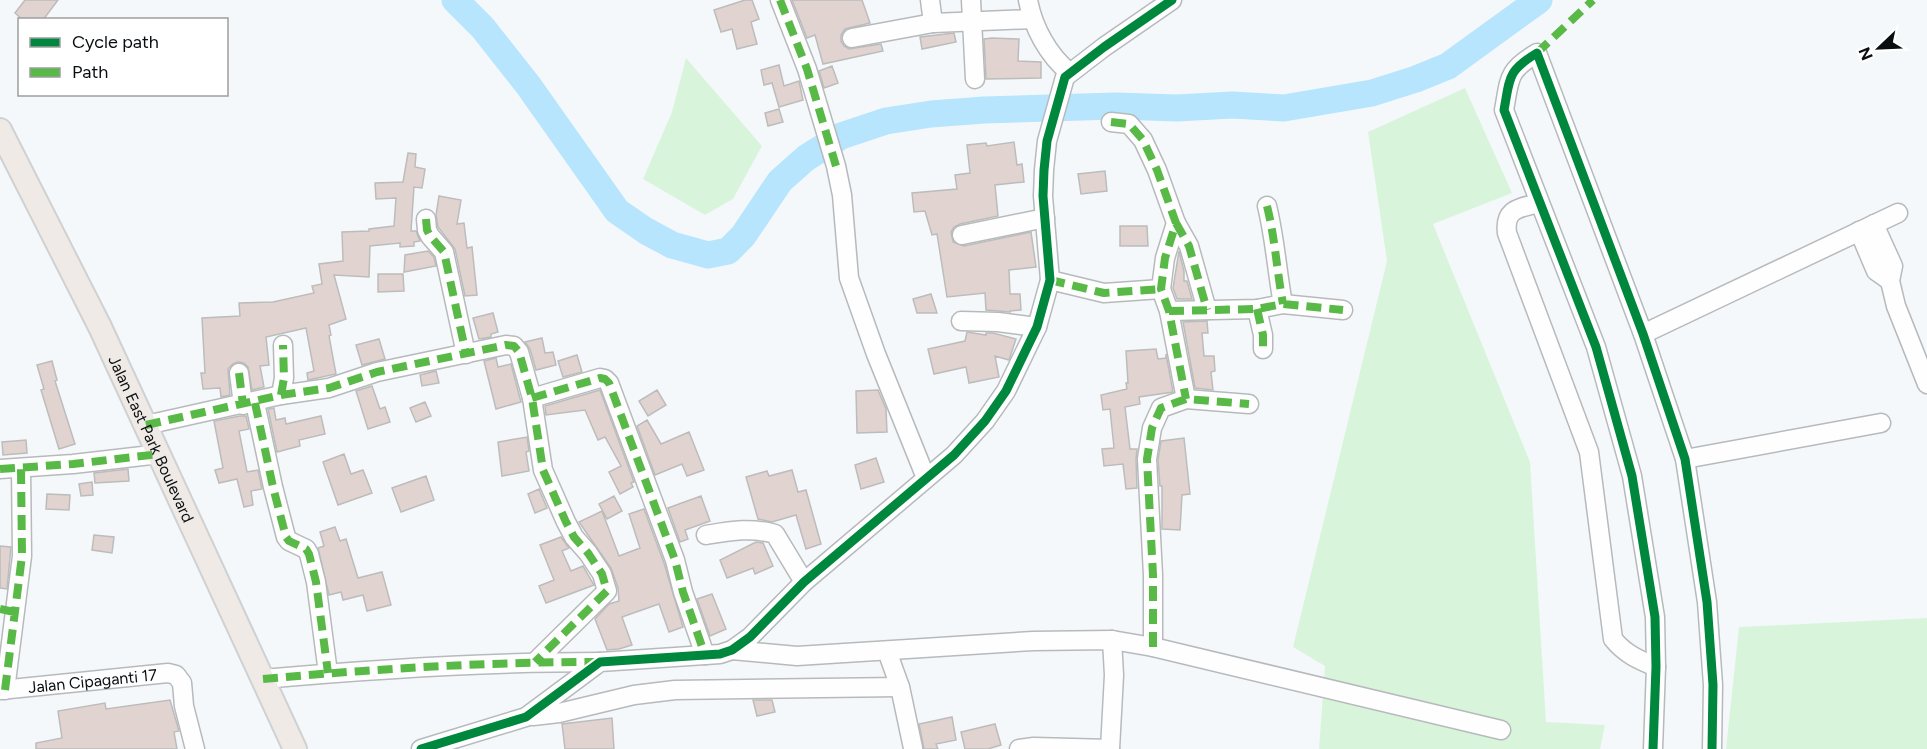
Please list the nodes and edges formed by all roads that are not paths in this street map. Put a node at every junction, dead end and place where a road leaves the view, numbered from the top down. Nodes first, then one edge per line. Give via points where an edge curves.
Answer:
1 (780, 0) edge
2 (930, 0) edge
3 (971, 0) edge
4 (1028, 0) edge
5 (1172, 0) edge
6 (1032, 19) junction
7 (973, 22) junction
8 (933, 23) junction
9 (852, 38) dead end
10 (1067, 75) junction
11 (975, 79) dead end
12 (1111, 122) dead end
13 (0, 130) edge
14 (1539, 203) junction
15 (1267, 206) dead end
16 (1898, 213) dead end
17 (1044, 218) junction
18 (426, 219) dead end
19 (1176, 223) junction
20 (1866, 228) junction
21 (962, 235) dead end
22 (1050, 280) junction
23 (1161, 290) junction
24 (1283, 304) junction
25 (1257, 309) junction
26 (1207, 310) junction
27 (1343, 310) dead end
28 (1169, 312) junction
29 (961, 321) dead end
30 (1037, 327) junction
31 (1643, 334) junction
32 (283, 345) dead end
33 (1263, 349) dead end
34 (466, 354) junction
35 (239, 373) dead end
36 (1927, 384) edge
37 (281, 395) junction
38 (532, 398) junction
39 (1185, 399) junction
40 (249, 404) junction
41 (1249, 404) dead end
42 (1881, 423) dead end
43 (146, 425) junction
44 (160, 454) junction
45 (1686, 459) junction
46 (21, 468) junction
47 (0, 469) edge
48 (926, 478) junction
49 (706, 535) dead end
50 (804, 582) junction
51 (7, 611) edge
52 (1112, 646) junction
53 (1153, 647) junction
54 (732, 650) junction
55 (705, 655) junction
56 (535, 662) junction
57 (600, 662) junction
58 (1656, 667) junction
59 (893, 668) junction
60 (328, 673) junction
61 (263, 679) junction
62 (3, 690) edge
63 (526, 717) junction
64 (1501, 730) dead end
65 (480, 741) edge
66 (913, 748) edge
67 (195, 749) edge
68 (295, 749) edge
69 (421, 749) edge
70 (1019, 749) edge
71 (1110, 749) edge
72 (1653, 749) edge
73 (1712, 749) edge

1 - 48 street via 807,69 836,166 849,278
2 - 8 street
3 - 7 street
4 - 6 street
5 - 10 street
6 - 7 street
6 - 10 street
7 - 8 street
7 - 11 street
8 - 9 street
10 - 17 street via 1044,170
12 - 19 street via 1129,124 1143,140
13 - 43 main road, Jalan East Park Boulevard
14 - 31 street via 1504,110 1510,73 1537,52
14 - 58 street via 1596,346 1632,476 1655,617
14 - 58 street via 1510,214 1507,233 1589,452 1613,639 1622,650
15 - 24 street
16 - 20 street
17 - 21 street
17 - 22 street
18 - 34 street via 430,236 444,252
19 - 23 street via 1165,258
19 - 26 street via 1189,246
20 - 31 street
20 - 36 street via 1876,271 1890,281
22 - 23 street via 1104,293
22 - 30 street
23 - 28 street
24 - 25 street
24 - 27 street
25 - 26 street
25 - 33 street
26 - 28 street
28 - 39 street
29 - 30 street
30 - 48 street via 1006,391 986,421
31 - 45 street
32 - 37 street via 285,378
34 - 37 street via 377,372 329,388
34 - 38 street via 514,346
35 - 40 street
37 - 40 street
38 - 55 street via 600,378 609,383 675,560
38 - 56 street via 543,470 566,522 602,574 607,591
39 - 41 street
39 - 53 street via 1161,408 1152,428 1147,459
40 - 43 street
40 - 60 street via 286,537 306,549 312,566
42 - 45 street
43 - 44 main road, Jalan East Park Boulevard
44 - 46 street
44 - 61 main road, Jalan East Park Boulevard
45 - 73 street via 1707,602 1713,686
46 - 47 street
46 - 51 street via 22,556
48 - 50 street
49 - 50 street via 741,529 775,534
50 - 54 street
51 - 62 street
52 - 53 street
52 - 59 street via 1033,641
52 - 71 street
53 - 64 street
54 - 55 street
54 - 59 street
55 - 57 street
56 - 57 street
56 - 60 street
57 - 63 street
58 - 72 street
59 - 63 street via 634,694
59 - 66 street
60 - 61 street
61 - 68 main road, Jalan East Park Boulevard
62 - 67 street, Jalan Cipaganti 17 via 176,675 182,683
63 - 65 street
65 - 69 street
70 - 71 street

